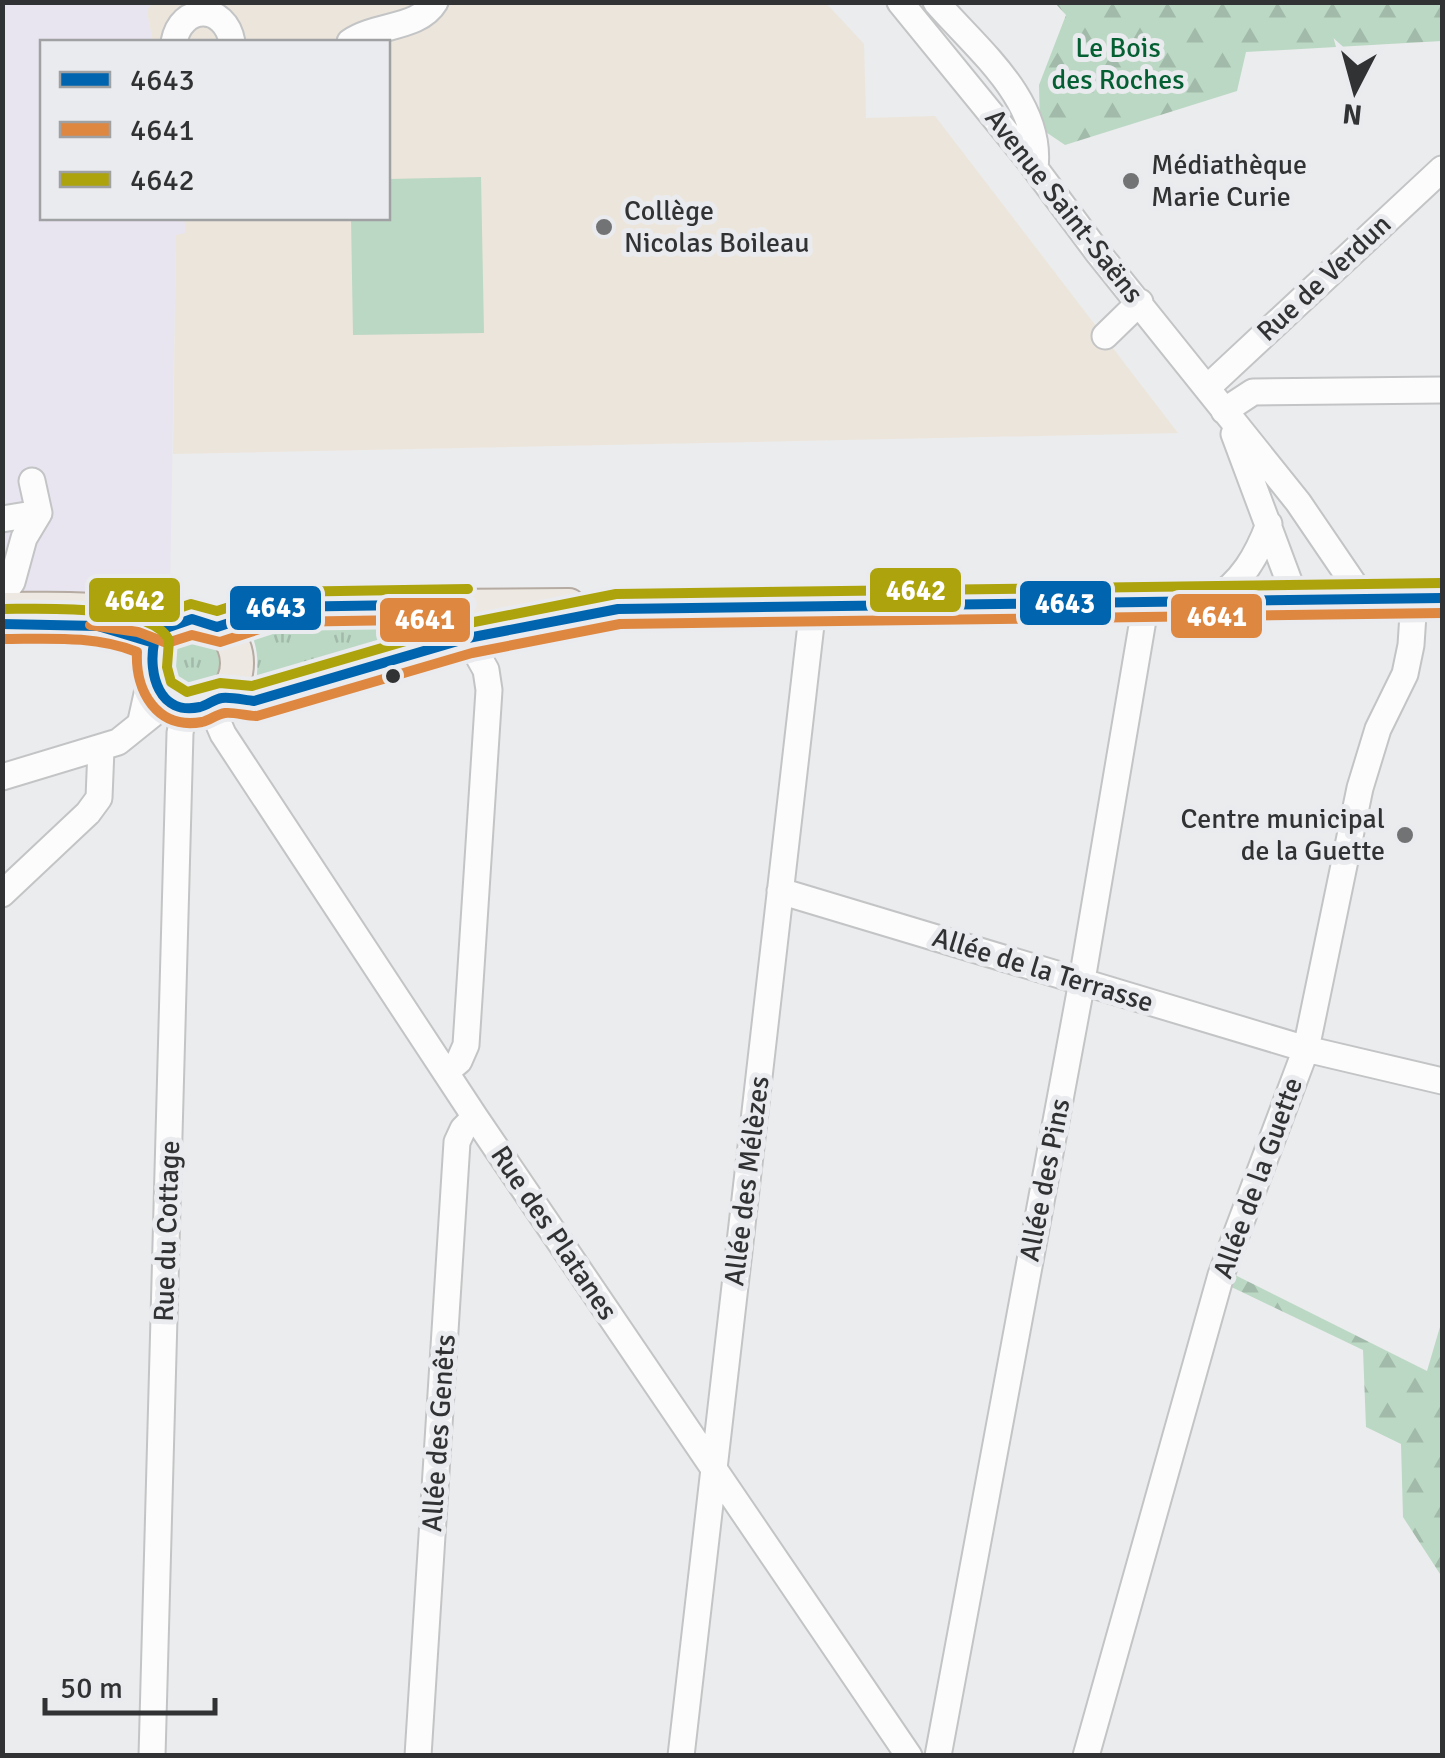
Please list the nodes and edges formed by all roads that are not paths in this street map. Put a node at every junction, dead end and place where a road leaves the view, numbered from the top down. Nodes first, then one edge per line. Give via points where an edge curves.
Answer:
1 (435, 2) edge
2 (900, 2) edge
3 (936, 2) edge
4 (220, 9) edge
5 (174, 40) edge
6 (232, 40) edge
7 (354, 40) edge
8 (1035, 168) junction
9 (1442, 169) edge
10 (1140, 302) junction
11 (1105, 336) dead end
12 (1206, 388) junction
13 (1442, 390) edge
14 (1224, 411) junction
15 (32, 481) dead end
16 (39, 513) junction
17 (2, 519) edge
18 (1269, 524) junction
19 (2, 596) edge
20 (1364, 599) junction
21 (1428, 599) edge
22 (1296, 600) junction
23 (1212, 601) junction
24 (1146, 602) junction
25 (812, 607) junction
26 (2, 609) edge
27 (618, 609) junction
28 (2, 624) edge
29 (217, 627) junction
30 (160, 636) junction
31 (468, 638) junction
32 (187, 697) junction
33 (101, 749) junction
34 (2, 777) edge
35 (780, 892) junction
36 (2, 894) edge
37 (1082, 982) junction
38 (1306, 1049) junction
39 (446, 1070) junction
40 (1442, 1081) edge
41 (476, 1118) junction
42 (714, 1466) junction
43 (152, 1756) edge
44 (418, 1756) edge
45 (681, 1756) edge
46 (909, 1756) edge
47 (938, 1756) edge
48 (1086, 1756) edge

1 - 7 street via 416,20
2 - 8 street, Avenue Saint-Saëns
3 - 8 street via 1013,90 1038,146
4 - 5 street via 186,18
4 - 6 street
8 - 10 street, Avenue Saint-Saëns
9 - 12 street, Rue de Verdun
10 - 11 street
10 - 12 street, Avenue Saint-Saëns
12 - 14 street, Avenue Saint-Saëns
13 - 14 street via 1253,392
14 - 18 street, Avenue Saint-Saëns
14 - 20 street, Avenue Saint-Saëns
15 - 16 street
16 - 17 street
16 - 19 street
18 - 22 street, Avenue Saint-Saëns
18 - 23 street via 1254,560
20 - 21 main road
20 - 22 main road
21 - 38 street, Allée de la Guette via 1360,788
22 - 23 main road
23 - 24 main road
24 - 25 main road
24 - 37 street, Allée des Pins
25 - 27 main road
25 - 35 street, Allée des Mélèzes
26 - 30 main road via 116,612 142,617
27 - 29 main road via 278,608
27 - 31 main road
28 - 30 main road via 100,624
29 - 30 main road via 192,619
29 - 32 main road via 234,648 235,675
30 - 32 main road via 148,663
31 - 32 main road via 254,701
31 - 39 street via 486,670 488,690 466,1045
32 - 33 street
32 - 39 street, Rue des Platanes via 223,734
32 - 43 street, Rue du Cottage via 180,734
33 - 34 street
33 - 36 street via 99,798
35 - 37 street, Allée de la Terrasse
35 - 42 street, Allée des Mélèzes
37 - 38 street, Allée de la Terrasse
37 - 47 street, Allée des Pins
38 - 40 street, Allée de la Terrasse
38 - 48 street, Allée de la Guette via 1223,1269
39 - 41 street, Rue des Platanes
41 - 42 street, Rue des Platanes
41 - 44 street, Allée des Genêts via 462,1128 458,1142
42 - 45 street, Allée des Mélèzes
42 - 46 street, Rue des Platanes

